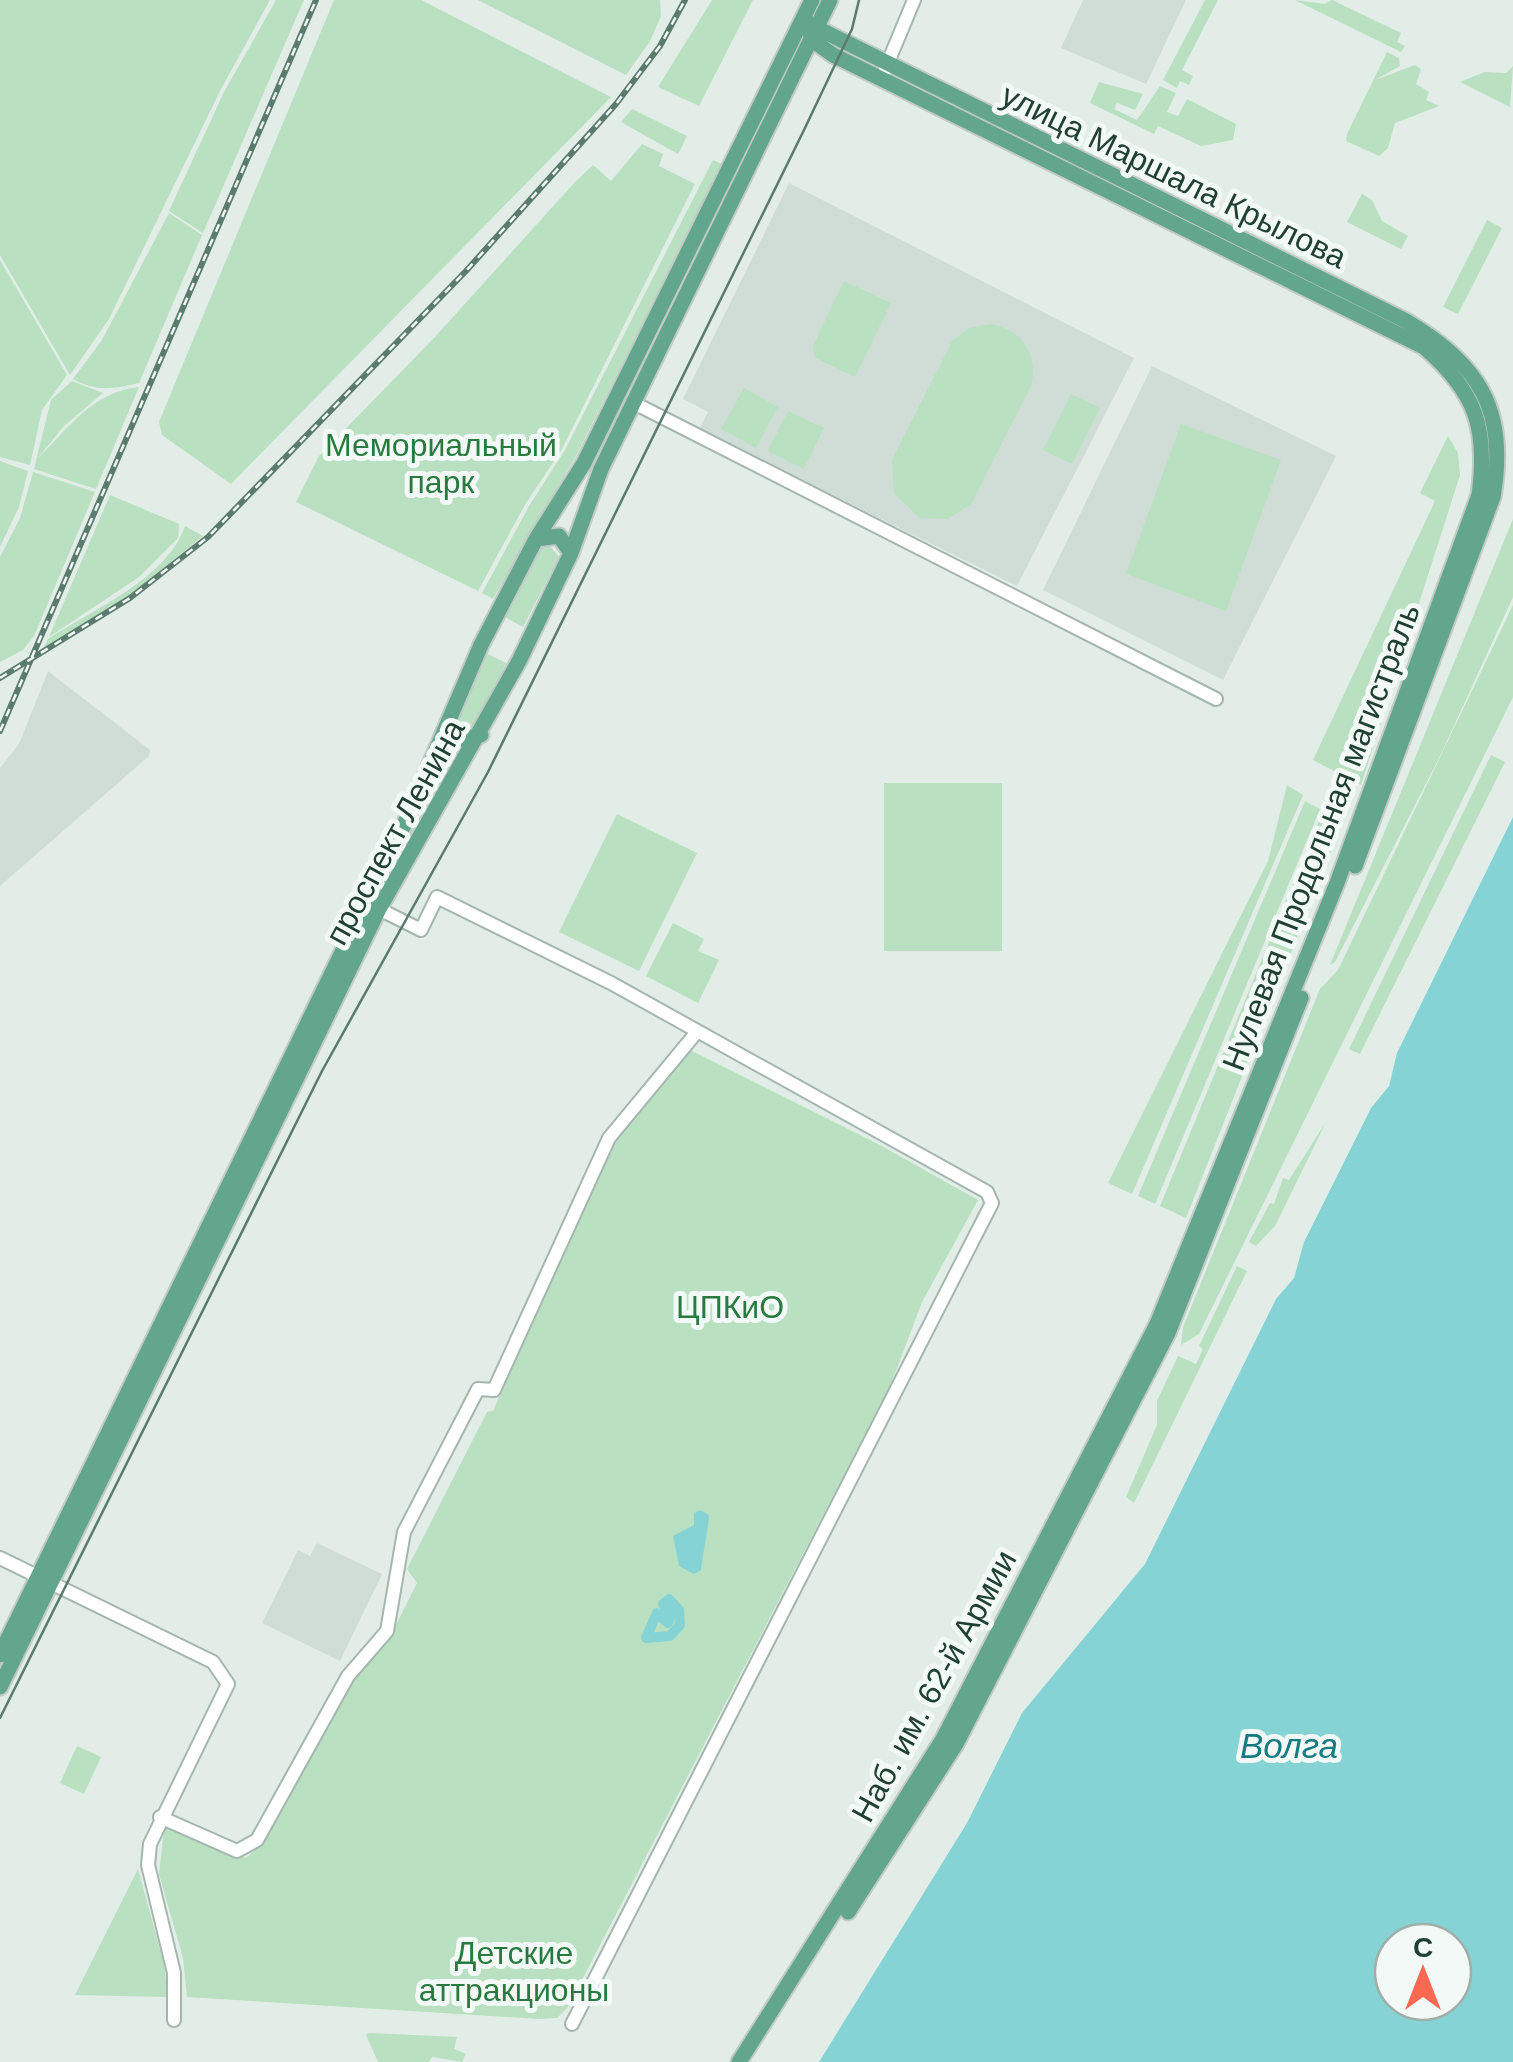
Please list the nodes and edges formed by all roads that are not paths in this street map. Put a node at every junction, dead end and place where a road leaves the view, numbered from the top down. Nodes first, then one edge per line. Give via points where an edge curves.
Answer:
1 (812, 0) edge
2 (830, 0) edge
3 (914, 0) edge
4 (811, 28) junction
5 (884, 72) junction
6 (1284, 269) junction
7 (1448, 367) joint
8 (1486, 397) joint
9 (634, 403) junction
10 (536, 538) junction
11 (571, 553) junction
12 (1216, 699) dead end
13 (448, 722) junction
14 (481, 735) junction
15 (378, 910) junction
16 (696, 1033) junction
17 (1162, 1329) junction
18 (0, 1558) edge
19 (43, 1580) junction
20 (0, 1655) edge
21 (0, 1687) edge
22 (160, 1817) junction
23 (174, 2020) dead end
24 (572, 2024) dead end
25 (739, 2062) edge
26 (751, 2062) edge

1 - 4 main road, проспект Ленина
2 - 4 main road, проспект Ленина
3 - 5 street
4 - 5 main road, улица Маршала Крылова
4 - 9 main road, проспект Ленина
4 - 10 main road, проспект Ленина via 584,463
5 - 6 main road, улица Маршала Крылова
6 - 7 main road, улица Маршала Крылова
6 - 8 main road, улица Маршала Крылова via 1430,335 1456,356
7 - 17 main road, Нулевая Продольная магистраль via 1480,425 1479,495
8 - 17 main road, Нулевая Продольная магистраль via 1500,459 1488,512 1402,748
9 - 11 main road, проспект Ленина
9 - 12 street
10 - 11 main road via 559,536
10 - 13 main road, проспект Ленина
11 - 14 main road, проспект Ленина
13 - 14 main road via 457,740
13 - 19 main road, проспект Ленина
14 - 15 main road, проспект Ленина
15 - 16 street via 421,930 437,897
15 - 19 main road, проспект Ленина
16 - 22 street via 603,1152 494,1390 478,1388 407,1524 387,1630 354,1666 257,1840 237,1851
16 - 24 street via 986,1192 992,1203
17 - 25 main road, Наб. им. 62-й Армии via 943,1739
17 - 26 main road, Наб. им. 62-й Армии via 956,1744
18 - 19 street
19 - 20 main road, проспект Ленина
19 - 21 main road, проспект Ленина
19 - 22 street via 212,1662 228,1684
22 - 23 street via 148,1865 174,1974

